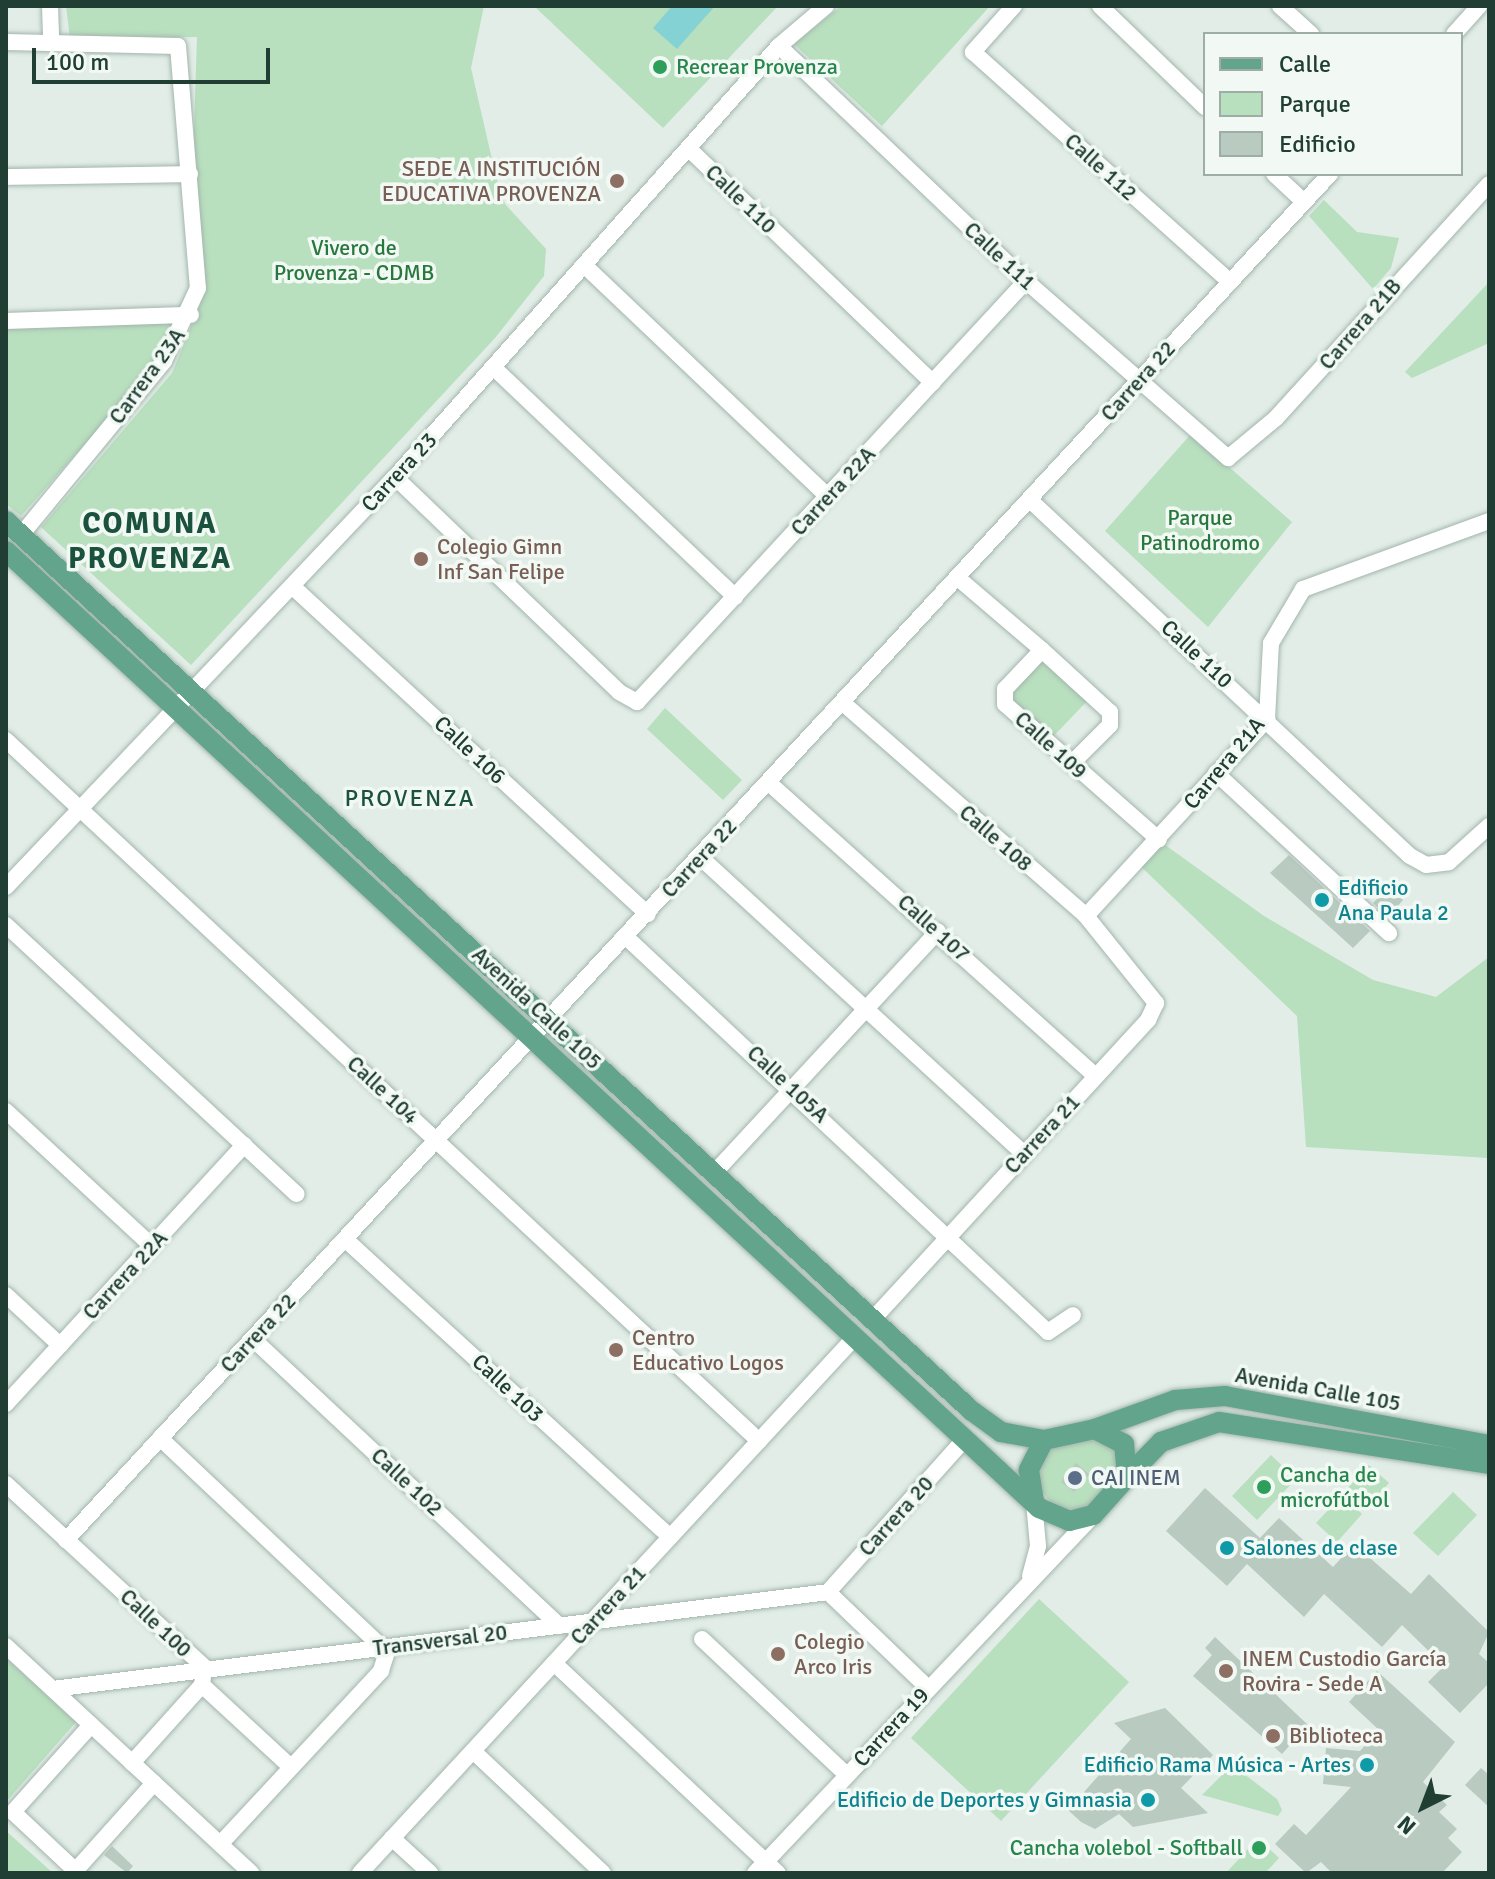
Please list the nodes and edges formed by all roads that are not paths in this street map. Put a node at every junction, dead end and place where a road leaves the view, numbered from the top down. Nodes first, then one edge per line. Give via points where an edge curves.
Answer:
1 (50, 6) edge
2 (826, 6) edge
3 (1014, 6) edge
4 (1100, 6) edge
5 (1280, 6) edge
6 (1471, 9) edge
7 (1309, 32) edge
8 (1455, 32) edge
9 (51, 41) junction
10 (6, 42) edge
11 (779, 46) junction
12 (1203, 105) edge
13 (688, 148) junction
14 (190, 174) junction
15 (1276, 176) edge
16 (1328, 176) edge
17 (6, 177) edge
18 (1489, 184) edge
19 (1304, 202) junction
20 (584, 265) junction
21 (1026, 281) junction
22 (1230, 282) junction
23 (191, 315) junction
24 (6, 321) edge
25 (493, 367) junction
26 (1138, 380) junction
27 (933, 383) junction
28 (1228, 458) joint
29 (395, 477) junction
30 (827, 496) junction
31 (1031, 501) junction
32 (1489, 521) edge
33 (14, 527) edge
34 (6, 551) edge
35 (959, 579) junction
36 (292, 586) junction
37 (735, 597) junction
38 (1042, 650) junction
39 (194, 689) junction
40 (843, 703) junction
41 (178, 706) junction
42 (1267, 719) junction
43 (6, 740) edge
44 (1071, 764) junction
45 (1216, 773) junction
46 (769, 783) junction
47 (80, 809) junction
48 (1489, 826) edge
49 (1159, 840) junction
50 (700, 857) junction
51 (6, 887) edge
52 (648, 914) junction
53 (1086, 916) junction
54 (6, 925) edge
55 (938, 931) junction
56 (1389, 933) dead end
57 (626, 937) junction
58 (1142, 980) joint
59 (865, 1012) junction
60 (550, 1019) junction
61 (533, 1037) junction
62 (1096, 1076) junction
63 (793, 1088) junction
64 (6, 1111) edge
65 (437, 1141) junction
66 (244, 1145) junction
67 (1024, 1154) junction
68 (715, 1172) junction
69 (296, 1194) dead end
70 (948, 1234) junction
71 (345, 1239) junction
72 (152, 1246) junction
73 (6, 1295) edge
74 (1073, 1315) dead end
75 (873, 1319) junction
76 (855, 1337) junction
77 (253, 1339) junction
78 (60, 1345) junction
79 (6, 1404) edge
80 (1095, 1429) junction
81 (160, 1438) junction
82 (965, 1439) junction
83 (1044, 1440) junction
84 (759, 1441) junction
85 (1489, 1445) edge
86 (1489, 1464) edge
87 (1127, 1477) junction
88 (6, 1484) edge
89 (1034, 1502) junction
90 (1093, 1515) junction
91 (670, 1537) junction
92 (66, 1540) junction
93 (1028, 1581) junction
94 (828, 1592) junction
95 (591, 1623) junction
96 (560, 1626) junction
97 (702, 1639) dead end
98 (6, 1646) edge
99 (385, 1646) junction
100 (554, 1663) junction
101 (204, 1667) junction
102 (202, 1685) junction
103 (928, 1688) junction
104 (53, 1689) junction
105 (91, 1725) junction
106 (473, 1751) junction
107 (132, 1763) junction
108 (291, 1767) junction
109 (847, 1775) junction
110 (154, 1783) junction
111 (392, 1838) junction
112 (220, 1844) junction
113 (766, 1869) edge
114 (77, 1872) edge
115 (251, 1873) edge
116 (360, 1873) edge
117 (430, 1873) edge
118 (603, 1873) edge

1 - 9 street
2 - 11 street, Carrera 23
3 - 22 street, Calle 112 via 973,52
4 - 12 street
5 - 7 street
6 - 8 street
9 - 10 street
9 - 14 street, Carrera 23A via 178,46
11 - 13 street, Carrera 23
11 - 21 street, Calle 111
13 - 20 street, Carrera 23
13 - 27 street, Calle 110
14 - 17 street
14 - 23 street, Carrera 23A via 198,288
15 - 19 street
16 - 19 street, Carrera 22
18 - 28 street, Carrera 21B via 1314,378 1237,456
19 - 22 street, Carrera 22
20 - 25 street, Carrera 23
20 - 30 street
21 - 26 street, Calle 111
21 - 27 street, Carrera 22A
22 - 26 street, Carrera 22
23 - 24 street
23 - 33 street, Carrera 23A via 164,361
25 - 29 street, Carrera 23
25 - 37 street
26 - 28 street, Calle 111
26 - 31 street, Carrera 22
27 - 30 street, Carrera 22A
29 - 36 street, Carrera 23
29 - 37 street, Carrera 22A via 619,692 640,701
30 - 37 street, Carrera 22A
31 - 35 street, Carrera 22
31 - 42 street, Calle 110
32 - 42 street, Carrera 21A via 1303,589 1271,643
33 - 39 main road, Avenida Calle 105
34 - 41 main road, Avenida Calle 105
35 - 38 street
35 - 40 street, Carrera 22
36 - 39 street, Carrera 23
36 - 52 street, Calle 106
38 - 44 street, Calle 109 via 1005,689 1005,704
38 - 44 street via 1110,712 1110,725
39 - 41 street, Carrera 23
39 - 60 main road, Avenida Calle 105
40 - 46 street, Carrera 22
40 - 53 street, Calle 108
41 - 47 street, Carrera 23
41 - 61 main road, Avenida Calle 105
42 - 45 street, Carrera 21A
42 - 48 street, Calle 110 via 1410,856 1435,866 1449,862
43 - 47 street, Calle 104
44 - 49 street, Calle 109
45 - 49 street, Carrera 21A
45 - 56 street
46 - 50 street, Carrera 22
46 - 55 street, Calle 107
47 - 51 street, Carrera 23
47 - 65 street, Calle 104
49 - 53 street, Carrera 21A
50 - 52 street, Carrera 22
50 - 59 street
52 - 57 street, Carrera 22
53 - 58 street, Calle 108
54 - 66 street
55 - 59 street
55 - 62 street, Calle 107
57 - 60 street, Carrera 22
57 - 63 street, Calle 105A
58 - 62 street, Carrera 21 via 1156,1003 1148,1020
59 - 63 street
59 - 67 street
60 - 61 street, Carrera 22
60 - 68 main road, Avenida Calle 105
61 - 65 street, Carrera 22
61 - 76 main road, Avenida Calle 105
62 - 67 street, Carrera 21
63 - 68 street
63 - 70 street, Calle 105A
64 - 72 street
65 - 71 street, Carrera 22
65 - 84 street, Calle 104
66 - 69 street
66 - 72 street, Carrera 22A
67 - 70 street, Carrera 21
68 - 75 main road, Avenida Calle 105
70 - 74 street, Calle 105A via 1048,1332
70 - 75 street, Carrera 21
71 - 77 street, Carrera 22
71 - 91 street, Calle 103
72 - 78 street, Carrera 22A
73 - 78 street
75 - 83 main road, Avenida Calle 105 via 987,1424 1018,1438
76 - 82 main road, Avenida Calle 105
76 - 84 street, Carrera 21
77 - 81 street, Carrera 22
77 - 96 street, Calle 102
78 - 79 street, Carrera 22A
80 - 83 main road
80 - 85 main road, Avenida Calle 105 via 1175,1400 1225,1396
80 - 87 main road via 1124,1444
81 - 92 street, Carrera 22
81 - 99 street
82 - 89 main road, Avenida Calle 105
82 - 94 street, Carrera 20
83 - 89 main road via 1029,1470
84 - 91 street, Carrera 21
86 - 87 main road, Avenida Calle 105 via 1219,1422 1161,1442
87 - 90 main road
88 - 92 street, Calle 100
89 - 90 main road via 1069,1521
89 - 93 street, Carrera 19 via 1038,1546
90 - 93 street, Carrera 19
91 - 95 street, Carrera 21
92 - 101 street, Calle 100
93 - 103 street, Carrera 19
94 - 95 street, Transversal 20
94 - 103 street
95 - 96 street, Transversal 20
95 - 100 street, Carrera 21
96 - 99 street, Transversal 20
97 - 109 street
98 - 104 street
99 - 101 street, Transversal 20
99 - 108 street via 381,1671
100 - 106 street, Carrera 21
100 - 113 street
101 - 102 street, Calle 100
101 - 104 street, Transversal 20
102 - 107 street
102 - 108 street, Calle 100
103 - 109 street, Carrera 19
104 - 105 street
105 - 107 street
105 - 114 street via 13,1812
106 - 111 street, Carrera 21
106 - 118 street
107 - 110 street
108 - 112 street
109 - 113 street, Carrera 19
110 - 112 street
110 - 114 street
111 - 116 street, Carrera 21
111 - 117 street
112 - 115 street

